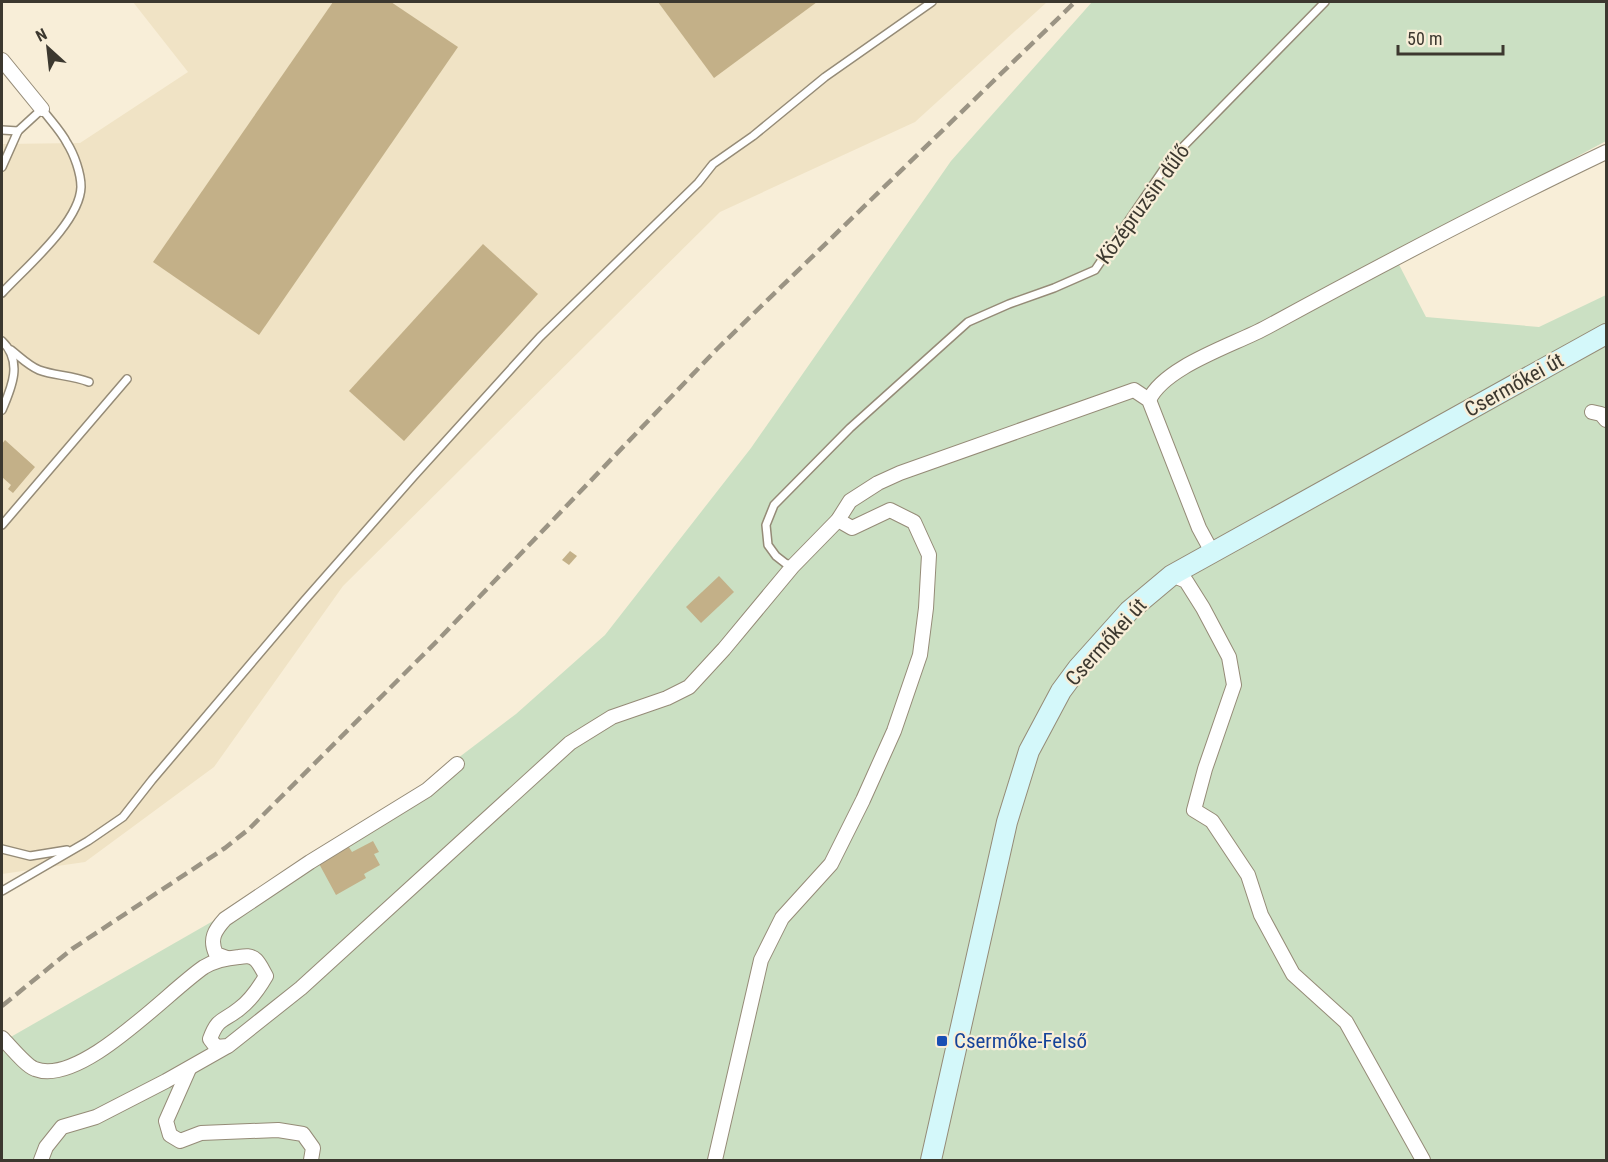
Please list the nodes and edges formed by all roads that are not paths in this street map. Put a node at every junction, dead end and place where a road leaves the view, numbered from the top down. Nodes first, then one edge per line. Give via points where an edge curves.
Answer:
1 (932, 2) edge
2 (1325, 2) edge
3 (2, 60) edge
4 (42, 109) junction
5 (2, 130) edge
6 (18, 131) junction
7 (1606, 152) edge
8 (2, 167) edge
9 (2, 293) edge
10 (1606, 334) edge
11 (2, 342) edge
12 (11, 350) junction
13 (127, 379) dead end
14 (89, 382) dead end
15 (1149, 400) junction
16 (2, 410) edge
17 (1592, 412) dead end
18 (1606, 420) edge
19 (838, 520) junction
20 (2, 525) edge
21 (1212, 552) junction
22 (793, 566) junction
23 (1172, 575) junction
24 (457, 764) dead end
25 (2, 849) edge
26 (71, 850) junction
27 (2, 891) edge
28 (227, 958) junction
29 (2, 1038) edge
30 (228, 1046) junction
31 (189, 1069) junction
32 (41, 1161) edge
33 (311, 1161) edge
34 (715, 1161) edge
35 (931, 1161) edge
36 (1423, 1161) edge

1 - 26 lane via 825,77 713,164 540,337 414,476 123,817
2 - 22 lane, Középruzsin dűlő via 1170,160 1095,270 968,322 850,428 774,505 766,525 768,545 784,563
3 - 4 street
4 - 6 lane
4 - 9 lane via 67,142 81,187 66,225
5 - 6 lane
6 - 8 lane
7 - 15 street via 1501,202 1258,332 1195,361 1154,389
10 - 21 main road, Csermőkei út
11 - 12 lane
12 - 14 lane via 37,369
12 - 16 lane via 12,387
13 - 20 lane
15 - 19 street via 1134,390 900,473 850,501
15 - 21 street
17 - 18 street via 1602,414
19 - 22 street
19 - 34 street via 852,528 890,510 914,522 929,555 920,655 894,731 831,864 782,918 761,960
21 - 23 main road, Csermőkei út
22 - 30 street via 689,687 612,717 570,743 302,988
23 - 35 main road, Csermőkei út via 1129,611 1078,668 1029,751 1005,833
23 - 36 street via 1186,581 1203,608 1229,657 1234,685 1194,810 1212,821 1248,875 1261,915 1293,974 1346,1022
24 - 28 street via 427,790 225,919 214,931 212,945 216,954
25 - 26 lane via 30,856
26 - 27 lane
28 - 29 street via 206,966 107,1048 81,1063 51,1072 34,1069
28 - 30 street via 249,956 257,960 266,976 252,997 219,1021 214,1030 210,1039 216,1047
30 - 31 street
31 - 32 street via 96,1117 62,1127 46,1147
31 - 33 street via 166,1121 170,1135 180,1142 201,1133 278,1130 303,1134 313,1148

